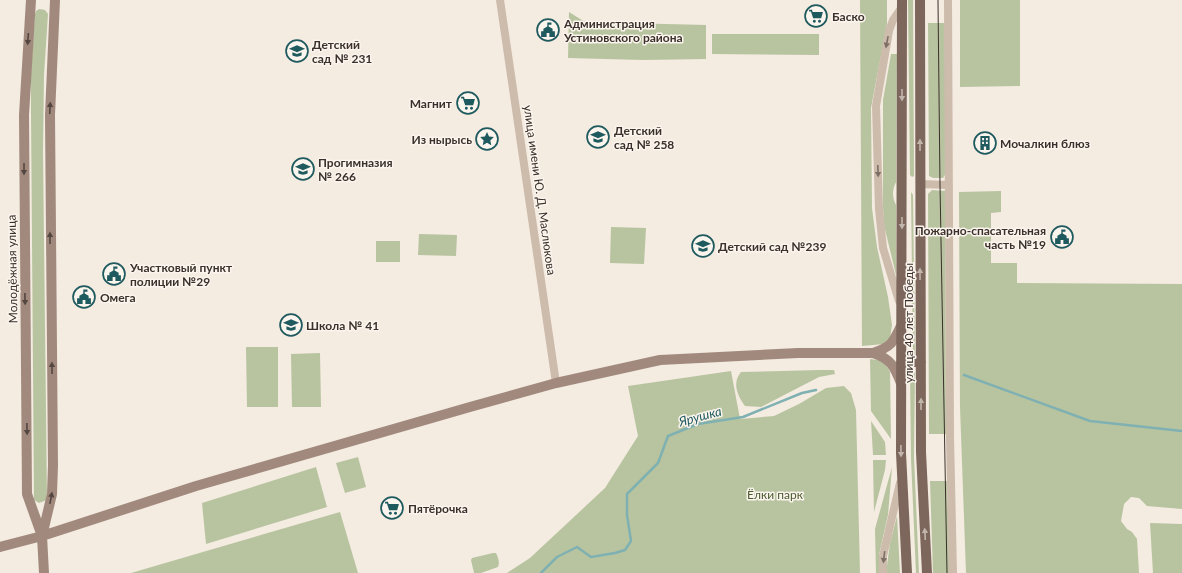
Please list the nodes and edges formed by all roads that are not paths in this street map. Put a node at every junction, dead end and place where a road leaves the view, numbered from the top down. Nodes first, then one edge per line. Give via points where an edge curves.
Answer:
1 (31, 0) edge
2 (55, 0) edge
3 (500, 0) edge
4 (920, 0) edge
5 (948, 0) edge
6 (902, 4) edge
7 (902, 184) junction
8 (920, 184) junction
9 (948, 185) junction
10 (902, 308) junction
11 (901, 326) junction
12 (873, 353) junction
13 (901, 362) junction
14 (921, 362) junction
15 (556, 383) junction
16 (901, 383) junction
17 (901, 478) junction
18 (42, 536) junction
19 (0, 547) edge
20 (44, 573) edge
21 (883, 573) edge
22 (907, 573) edge
23 (927, 573) edge
24 (953, 573) edge

1 -> 18 main road, Молодёжная улица via 24,115 27,494
18 -> 2 main road, Молодёжная улица via 52,494 53,465 50,115
3 - 15 street, улица имени Ю. Д. Маслюкова
8 -> 4 main road, улица 40 лет Победы
5 - 9 street
6 -> 7 main road, улица 40 лет Победы
6 -> 10 street, улица 40 лет Победы via 889,31 876,106 879,209 883,248
7 - 8 main road
7 -> 10 main road, улица 40 лет Победы
8 - 9 street
14 -> 8 main road, улица 40 лет Победы
9 - 24 street
10 - 11 main road, улица 40 лет Победы
11 - 12 main road via 893,342 883,350
11 - 13 main road, улица 40 лет Победы
12 - 15 main road via 798,353 660,360
12 - 16 main road via 885,357 894,366
13 - 14 main road
13 - 16 main road, улица 40 лет Победы
23 -> 14 main road, улица 40 лет Победы via 921,452
15 - 18 main road via 196,486
16 -> 17 main road, улица 40 лет Победы
17 -> 21 street, улица 40 лет Победы via 883,556
17 - 22 main road, улица 40 лет Победы
18 - 19 main road
18 - 20 main road, Молодёжная улица

